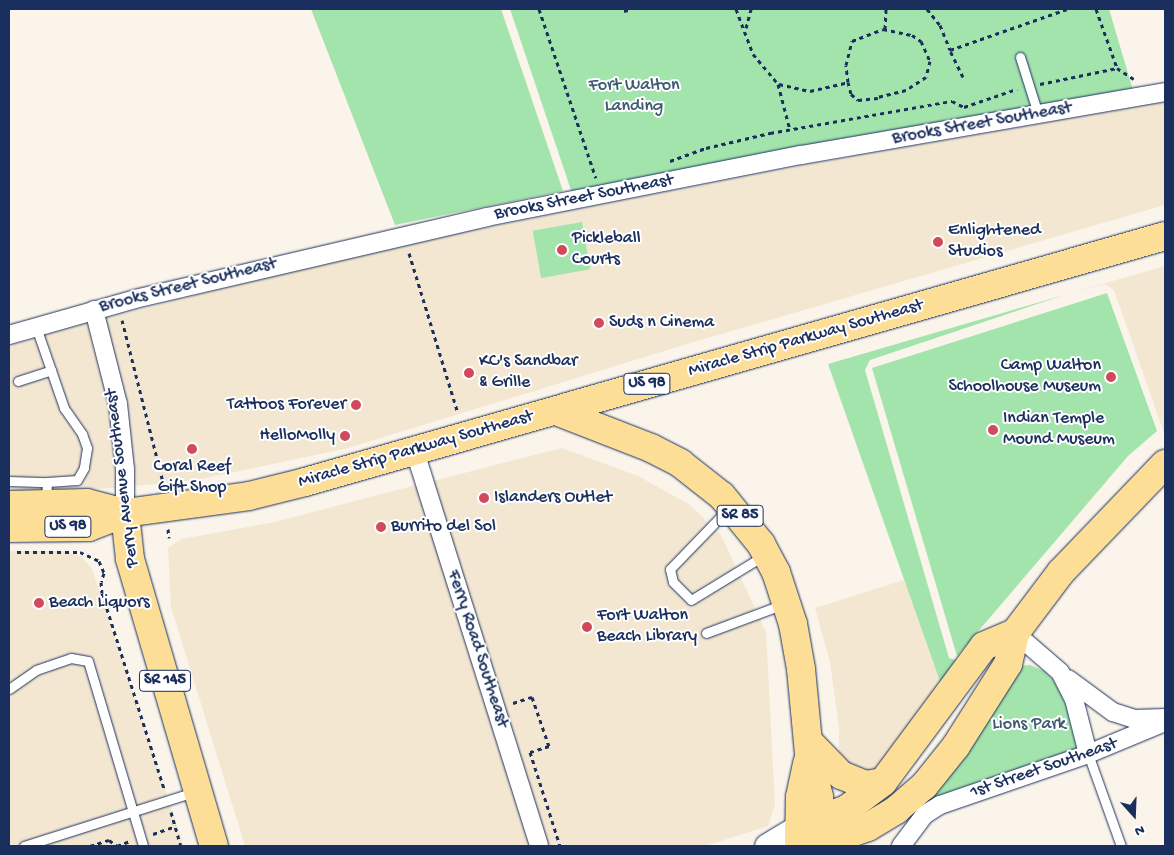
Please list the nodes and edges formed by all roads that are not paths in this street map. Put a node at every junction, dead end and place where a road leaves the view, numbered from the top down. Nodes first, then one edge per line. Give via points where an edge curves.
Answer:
1 (1020, 57) dead end
2 (1165, 92) edge
3 (1038, 114) junction
4 (1165, 236) edge
5 (94, 310) junction
6 (36, 327) junction
7 (9, 335) edge
8 (51, 370) junction
9 (18, 381) dead end
10 (556, 411) junction
11 (415, 452) junction
12 (1165, 464) edge
13 (9, 481) edge
14 (46, 493) junction
15 (9, 505) edge
16 (732, 506) junction
17 (124, 513) junction
18 (9, 528) edge
19 (766, 554) junction
20 (787, 603) junction
21 (706, 633) dead end
22 (1015, 633) junction
23 (1060, 672) junction
24 (9, 689) edge
25 (1165, 718) edge
26 (1165, 722) edge
27 (809, 748) junction
28 (1088, 754) junction
29 (884, 782) junction
30 (197, 791) junction
31 (132, 813) junction
32 (813, 838) edge
33 (24, 846) edge
34 (143, 846) edge
35 (214, 846) edge
36 (540, 846) edge
37 (768, 846) edge
38 (901, 846) edge
39 (1122, 846) edge

1 - 3 lane
2 - 3 street, Brooks Street Southeast
3 - 5 street, Brooks Street Southeast via 801,155 487,216 366,242
4 - 10 main road, Miracle Strip Parkway Southeast / US 98
5 - 6 street, Brooks Street Southeast
5 - 17 street, Perry Avenue Southeast via 118,404 125,469
6 - 7 street, Brooks Street Southeast
6 - 8 lane
8 - 9 lane
8 - 14 lane via 64,408 82,434 86,448 84,468 77,480
10 - 11 main road, Miracle Strip Parkway Southeast / US 98
10 - 16 main road, SR 85 via 651,448 680,464
11 - 17 main road, Miracle Strip Parkway Southeast / US 98 via 250,496
11 - 36 street, Ferry Road Southeast
12 - 22 main road via 1062,572
13 - 14 lane
14 - 15 main road, US 98
14 - 17 main road, US 98
16 - 19 main road, SR 85
16 - 19 lane via 670,569 673,582 692,600
17 - 18 main road, US 98 via 89,527
17 - 30 main road, Perry Avenue Southeast / SR 145 via 130,559
19 - 20 main road, SR 85
20 - 21 lane
20 - 27 main road, SR 85 via 801,670
22 - 23 street
22 - 29 main road via 984,646
22 - 32 main road via 1008,664 972,722 932,777 912,798 854,834
23 - 25 street via 1084,694 1113,712 1135,719
23 - 28 street via 1074,699
24 - 31 lane via 36,670 72,658 88,661
26 - 28 street, 1st Street Southeast
27 - 29 main road via 841,775 866,785
27 - 32 main road, SR 85 via 800,797
28 - 38 street, 1st Street Southeast via 940,805 924,815
28 - 39 lane
29 - 32 main road
30 - 31 lane
30 - 35 main road, Perry Avenue Southeast / SR 145
31 - 33 lane
31 - 34 lane
32 - 37 street

